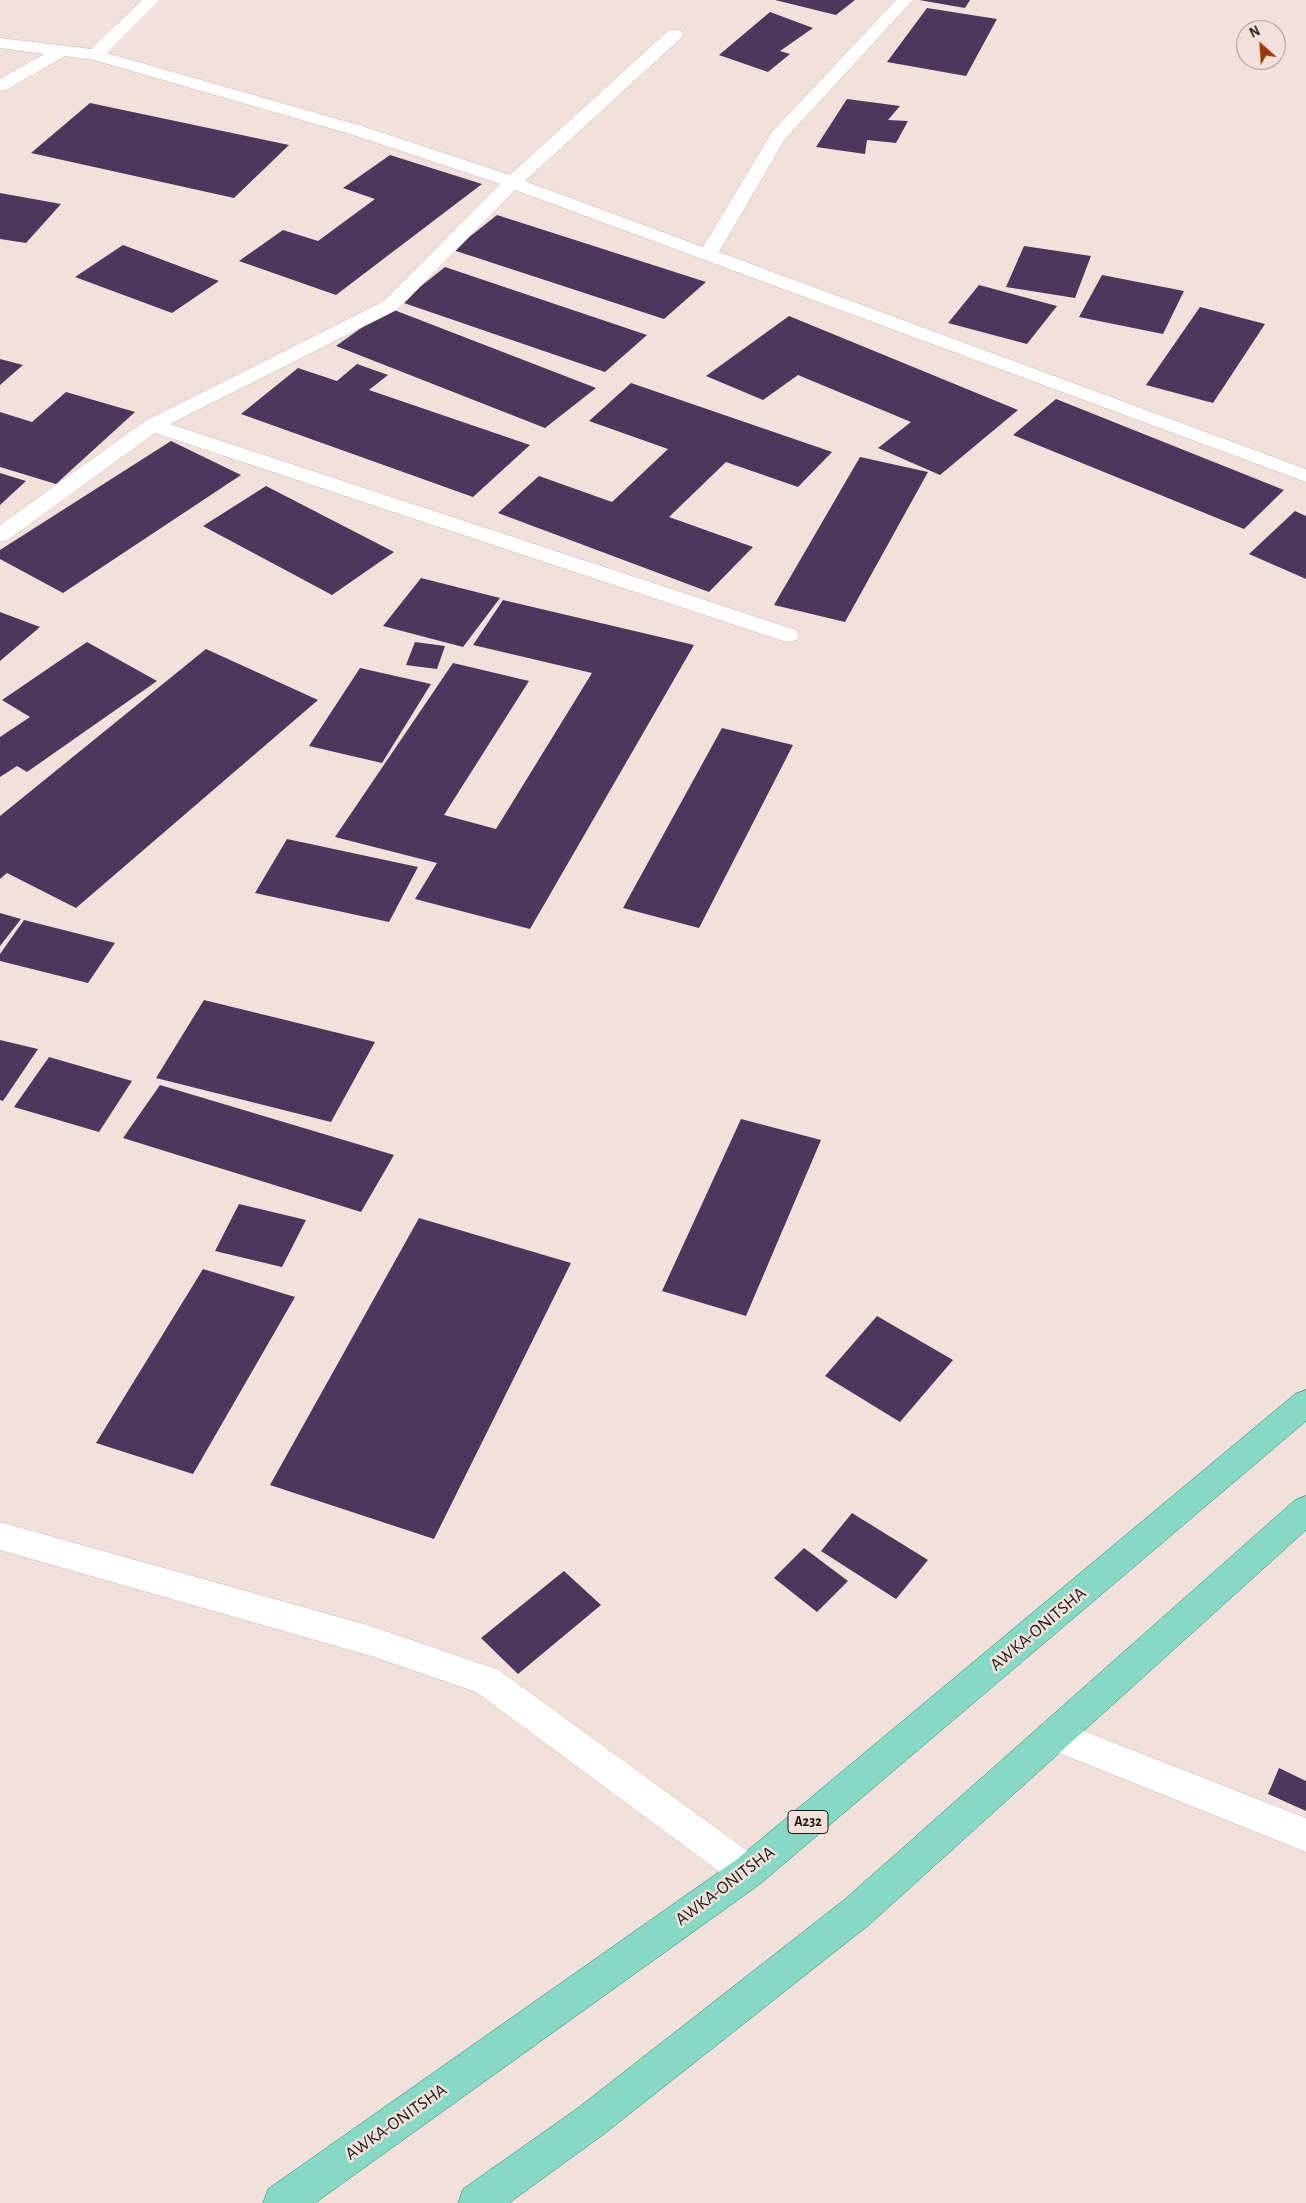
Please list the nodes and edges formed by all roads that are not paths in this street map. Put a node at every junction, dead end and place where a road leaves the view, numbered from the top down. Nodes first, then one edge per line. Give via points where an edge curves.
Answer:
1 (152, 0) edge
2 (905, 0) edge
3 (675, 34) dead end
4 (0, 43) edge
5 (60, 52) junction
6 (95, 55) junction
7 (0, 86) edge
8 (513, 182) junction
9 (708, 256) junction
10 (152, 425) junction
11 (1306, 476) edge
12 (0, 535) edge
13 (788, 635) dead end
14 (1306, 1403) edge
15 (1306, 1510) edge
16 (0, 1536) edge
17 (1056, 1736) junction
18 (1306, 1836) edge
19 (748, 1872) junction
20 (282, 2203) edge
21 (477, 2203) edge

1 - 6 street
2 - 9 street via 778,136
3 - 8 street
4 - 5 street
5 - 6 street
5 - 7 street
6 - 8 street via 356,130
8 - 9 street
8 - 10 street via 391,306
9 - 11 street
10 - 12 street
10 - 13 street
14 - 19 main road, AWKA-ONITSHA / A232
15 - 17 main road
16 - 19 street via 372,1641 487,1680
17 - 18 street
17 - 21 main road via 857,1912 591,2121
19 - 20 main road, AWKA-ONITSHA / A232

